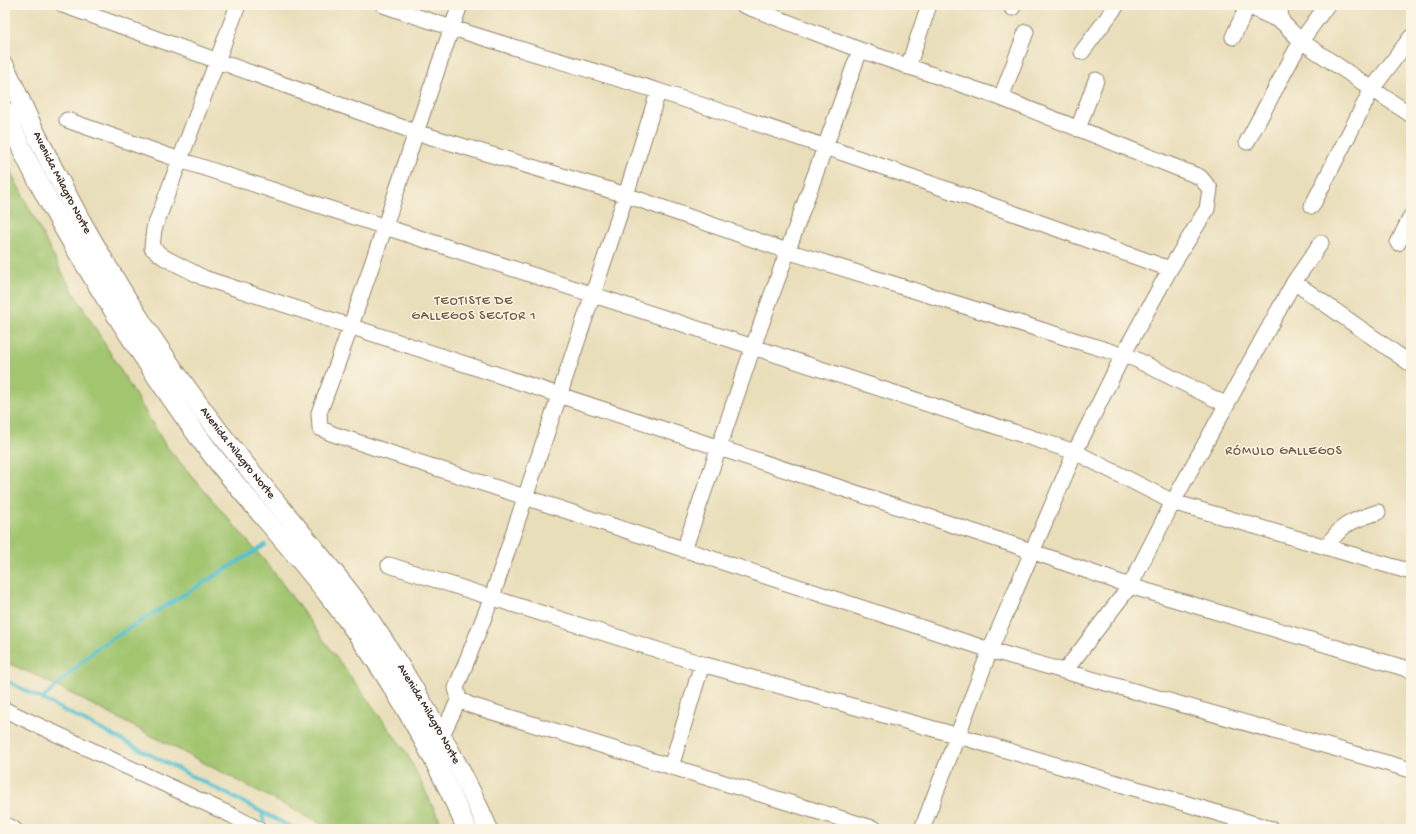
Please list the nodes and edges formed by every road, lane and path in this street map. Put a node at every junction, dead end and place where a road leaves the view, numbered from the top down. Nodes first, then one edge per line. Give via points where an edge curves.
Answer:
1 (63, 5) edge
2 (238, 5) edge
3 (383, 5) edge
4 (460, 5) edge
5 (743, 5) edge
6 (929, 5) edge
7 (1116, 5) edge
8 (1248, 5) edge
9 (1279, 5) edge
10 (1327, 5) edge
11 (775, 10) edge
12 (1282, 22) junction
13 (451, 29) junction
14 (1026, 32) dead end
15 (1234, 37) dead end
16 (1411, 37) edge
17 (1301, 41) junction
18 (860, 50) junction
19 (1082, 52) dead end
20 (218, 61) junction
21 (5, 66) edge
22 (908, 67) junction
23 (1096, 80) dead end
24 (1372, 89) junction
25 (658, 92) junction
26 (1001, 98) junction
27 (5, 111) edge
28 (1411, 115) edge
29 (67, 120) dead end
30 (1078, 129) junction
31 (415, 132) junction
32 (1247, 142) dead end
33 (826, 148) junction
34 (180, 160) junction
35 (626, 195) junction
36 (1312, 206) dead end
37 (1411, 216) edge
38 (385, 226) junction
39 (1321, 243) dead end
40 (1398, 243) dead end
41 (787, 251) junction
42 (1170, 269) junction
43 (1294, 282) junction
44 (592, 294) junction
45 (352, 327) junction
46 (753, 347) junction
47 (1123, 356) junction
48 (1411, 364) edge
49 (559, 395) junction
50 (1227, 406) junction
51 (720, 448) junction
52 (1075, 452) junction
53 (525, 497) junction
54 (1173, 502) junction
55 (1378, 512) dead end
56 (1326, 547) junction
57 (684, 550) junction
58 (1032, 551) junction
59 (389, 565) dead end
60 (1411, 572) edge
61 (1130, 586) junction
62 (492, 597) junction
63 (990, 650) junction
64 (702, 664) junction
65 (1411, 670) edge
66 (1065, 671) junction
67 (459, 699) junction
68 (5, 710) edge
69 (442, 735) junction
70 (959, 736) junction
71 (671, 767) junction
72 (1411, 770) edge
73 (5, 825) edge
74 (14, 829) edge
75 (258, 829) edge
76 (467, 829) edge
77 (488, 829) edge
78 (874, 829) edge
79 (922, 829) edge
80 (1271, 829) edge

1 - 20 street
2 - 20 street
3 - 13 street
4 - 13 street
5 - 11 street
6 - 22 street
7 - 19 street
8 - 12 street
8 - 15 street
9 - 12 street
10 - 17 street
11 - 18 street
12 - 17 street
13 - 25 street
13 - 31 street
14 - 26 street
16 - 24 street
17 - 24 street
17 - 32 street
18 - 22 street
18 - 33 street
20 - 31 street
20 - 34 street
21 - 69 main road, Avenida Milagro Norte via 24,111 68,199 100,258 141,323 202,410 258,483 351,595 390,651
22 - 26 street
23 - 30 street
24 - 28 street
24 - 36 street
25 - 33 street
25 - 35 street
26 - 30 street
27 - 76 main road, Avenida Milagro Norte via 64,231 148,364 207,449 330,597 375,662 423,737
29 - 34 street
30 - 42 street via 1200,177 1210,189 1207,209
31 - 35 street
31 - 38 street
33 - 41 street
33 - 42 street
34 - 38 street
34 - 45 street via 154,229 152,248 165,258 204,278
35 - 41 street
35 - 44 street
37 - 40 street
38 - 44 street
38 - 45 street
39 - 43 street
41 - 46 street
41 - 47 street
42 - 47 street
43 - 48 street
43 - 50 street
44 - 46 street
44 - 49 street
45 - 49 street
45 - 53 street via 319,413 320,428
46 - 51 street
46 - 52 street
47 - 50 street via 1135,359
47 - 52 street
49 - 51 street
49 - 53 street
50 - 54 street
51 - 57 street
51 - 58 street
52 - 54 street
52 - 58 street
53 - 57 street
53 - 62 street
54 - 56 street
54 - 61 street
55 - 56 street via 1340,527
56 - 60 street
57 - 63 street
58 - 61 street
58 - 63 street
59 - 62 street
61 - 65 street
61 - 66 street
62 - 64 street
62 - 67 street via 456,688
63 - 66 street
63 - 70 street
64 - 70 street
64 - 71 street
66 - 72 street
67 - 69 street
67 - 71 street via 470,705
68 - 75 street via 231,814
69 - 77 main road, Avenida Milagro Norte
70 - 79 street
70 - 80 street
71 - 78 street
73 - 74 street

